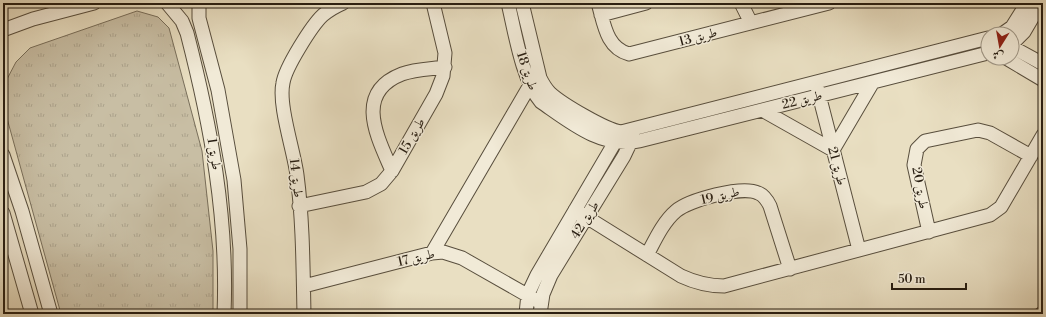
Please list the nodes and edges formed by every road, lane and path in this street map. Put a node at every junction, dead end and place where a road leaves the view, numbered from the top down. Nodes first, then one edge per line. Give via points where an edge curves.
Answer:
1 (94, 3) edge
2 (167, 3) edge
3 (199, 3) edge
4 (343, 3) edge
5 (433, 3) edge
6 (508, 3) edge
7 (522, 3) edge
8 (646, 3) edge
9 (741, 3) edge
10 (829, 3) edge
11 (1027, 3) edge
12 (1042, 3) edge
13 (797, 7) edge
14 (600, 9) edge
15 (752, 23) junction
16 (1013, 26) edge
17 (3, 30) edge
18 (1020, 36) edge
19 (980, 41) edge
20 (1020, 50) edge
21 (980, 54) edge
22 (1043, 64) edge
23 (1019, 66) edge
24 (445, 67) junction
25 (539, 70) junction
26 (1043, 80) edge
27 (816, 82) junction
28 (873, 82) junction
29 (530, 85) junction
30 (818, 96) junction
31 (762, 110) junction
32 (637, 128) junction
33 (1043, 135) edge
34 (618, 137) junction
35 (631, 143) junction
36 (833, 150) junction
37 (3, 155) edge
38 (1031, 156) junction
39 (392, 171) junction
40 (299, 206) junction
41 (575, 210) junction
42 (3, 213) edge
43 (586, 217) junction
44 (929, 232) junction
45 (7, 237) edge
46 (860, 250) junction
47 (432, 253) junction
48 (646, 255) junction
49 (790, 269) junction
50 (304, 286) junction
51 (528, 296) junction
52 (47, 298) junction
53 (30, 309) edge
54 (541, 309) edge
55 (51, 314) edge
56 (224, 314) edge
57 (240, 314) edge
58 (304, 314) edge
59 (526, 314) edge

1 - 17 street via 33,19
2 - 56 street, طريق 1 via 182,21 187,34 212,140 223,234
3 - 57 street, طريق 1 via 199,18 218,90 232,165 240,249
4 - 40 street, طريق 14 via 323,16 301,47 282,83 297,175
5 - 24 street, طريق 15 via 443,40
6 - 29 street, طريق 18
7 - 25 street, طريق 18
8 - 14 street
9 - 15 street
10 - 13 street, طريق 13
11 - 16 street
12 - 18 street
13 - 15 street, طريق 13
14 - 15 street, طريق 13 via 609,40 618,50 629,54
19 - 27 street, طريق 22
20 - 22 street
21 - 28 street, طريق 22
23 - 26 street
24 - 39 street, طريق 15 via 436,94
24 - 39 street via 404,74 384,85 377,95 372,117 379,142
25 - 29 street
25 - 34 street, طريق 18 via 542,82 550,93 605,126
27 - 30 street, طريق 21
27 - 32 street, طريق 22
28 - 30 street, طريق 22
28 - 36 street
29 - 34 street, طريق 18 via 540,102 596,137
29 - 47 street
30 - 31 street, طريق 22
30 - 36 street, طريق 21
31 - 35 street, طريق 22
31 - 36 street
32 - 34 street, طريق 22
32 - 35 street, طريق 42
33 - 38 street
34 - 35 street, طريق 22
34 - 41 street, طريق 42
35 - 43 street, طريق 42
36 - 46 street, طريق 21
37 - 52 street
38 - 44 street via 1002,207 997,211
38 - 44 street, طريق 20 via 990,133 978,130 925,142 917,149 914,165
39 - 40 street, طريق 15 via 381,184 366,192
40 - 50 street, طريق 14
41 - 43 street
41 - 51 street, طريق 42 via 537,275
42 - 45 street
43 - 48 street
43 - 54 street, طريق 42 via 550,275
44 - 46 street
45 - 53 street
46 - 49 street
47 - 50 street, طريق 17
47 - 51 street, طريق 17 via 453,254
48 - 49 street via 695,283 709,286 724,286
48 - 49 street, طريق 19 via 666,223 681,207 707,197 750,190 766,198
50 - 58 street, طريق 14
51 - 54 street, طريق 17
51 - 59 street, طريق 42
52 - 53 street
52 - 55 street

